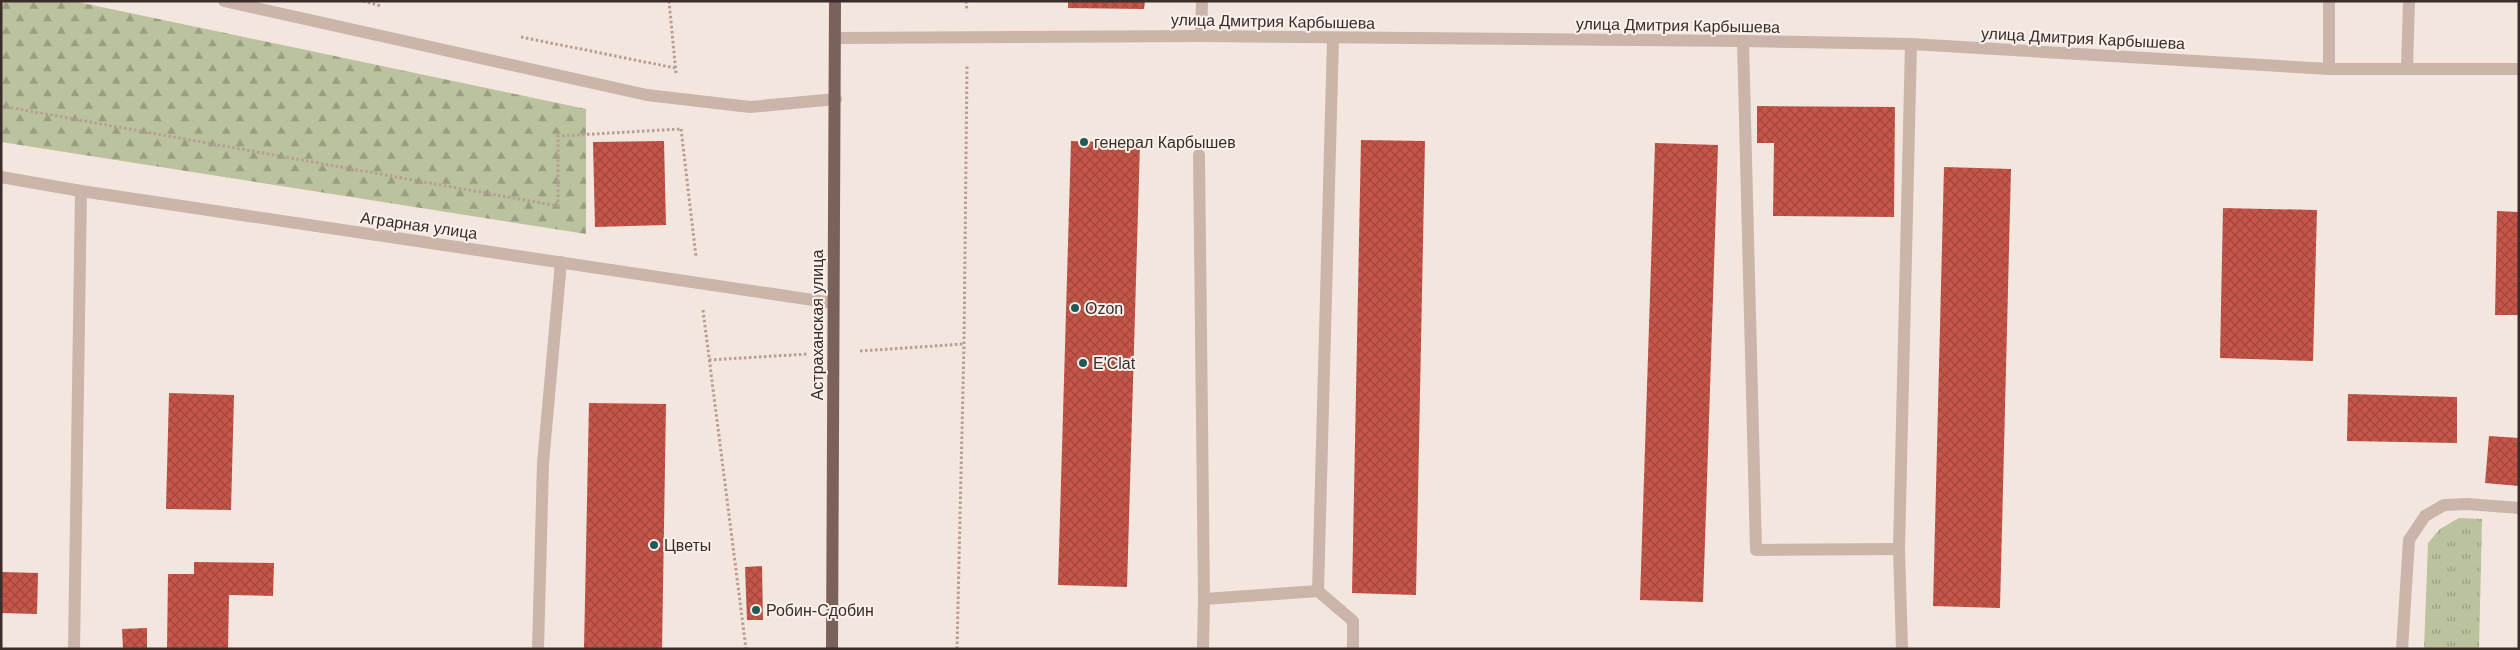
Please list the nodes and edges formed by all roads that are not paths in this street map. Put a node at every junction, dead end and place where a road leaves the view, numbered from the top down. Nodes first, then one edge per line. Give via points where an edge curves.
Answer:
1 (224, 1) edge
2 (835, 1) edge
3 (1202, 1) edge
4 (2330, 1) edge
5 (2409, 1) edge
6 (251, 4) edge
7 (1201, 36) junction
8 (836, 38) junction
9 (1332, 38) junction
10 (1743, 41) junction
11 (1911, 44) junction
12 (2329, 69) junction
13 (2408, 69) junction
14 (2519, 69) edge
15 (836, 99) junction
16 (1199, 155) dead end
17 (1, 177) edge
18 (81, 191) junction
19 (561, 262) junction
20 (833, 303) junction
21 (2519, 508) edge
22 (1898, 549) junction
23 (1318, 591) junction
24 (1204, 599) junction
25 (74, 649) edge
26 (538, 649) edge
27 (832, 649) edge
28 (1202, 649) edge
29 (1353, 649) edge
30 (1902, 649) edge
31 (2402, 649) edge

1 - 6 street
2 - 8 main road, Астраханская улица
3 - 7 street
4 - 12 street
5 - 13 street
6 - 15 street via 647,95 750,107
7 - 8 street, улица Дмитрия Карбышева
7 - 9 street, улица Дмитрия Карбышева
8 - 15 main road, Астраханская улица
9 - 10 street, улица Дмитрия Карбышева
9 - 23 street
10 - 11 street, улица Дмитрия Карбышева
10 - 22 street via 1756,550
11 - 12 street, улица Дмитрия Карбышева
11 - 22 street
12 - 13 street, улица Дмитрия Карбышева
13 - 14 street, улица Дмитрия Карбышева
15 - 20 main road, Астраханская улица
16 - 24 street
17 - 18 street, Аграрная улица
18 - 19 street, Аграрная улица
18 - 25 street
19 - 20 street, Аграрная улица
19 - 26 street via 543,463
20 - 27 main road, Астраханская улица
21 - 31 street via 2444,505 2425,516 2409,540
22 - 30 street
23 - 24 street
23 - 29 street via 1353,621
24 - 28 street

